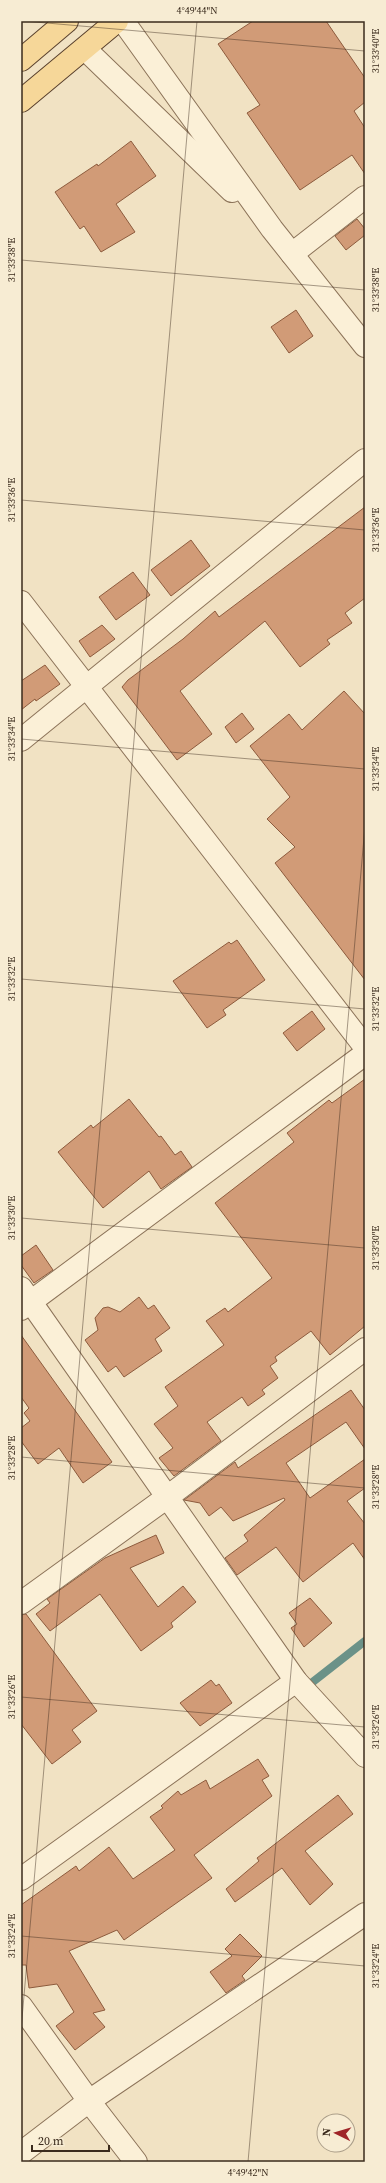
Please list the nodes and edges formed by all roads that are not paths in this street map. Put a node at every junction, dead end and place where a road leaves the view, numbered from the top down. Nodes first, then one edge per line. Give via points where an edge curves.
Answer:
1 (66, 21) edge
2 (117, 21) edge
3 (123, 21) edge
4 (85, 49) junction
5 (21, 60) edge
6 (21, 101) edge
7 (365, 197) edge
8 (272, 229) junction
9 (292, 254) junction
10 (365, 346) edge
11 (365, 460) edge
12 (21, 602) edge
13 (88, 687) junction
14 (21, 740) edge
15 (365, 1047) edge
16 (365, 1054) edge
17 (24, 1299) edge
18 (365, 1349) edge
19 (166, 1498) junction
20 (21, 1603) edge
21 (296, 1681) junction
22 (365, 1756) edge
23 (21, 1879) edge
24 (365, 1914) edge
25 (21, 2006) edge
26 (89, 2101) junction
27 (21, 2153) edge
28 (136, 2162) edge

1 - 4 main road
1 - 5 main road
2 - 4 main road
3 - 8 street
4 - 6 main road
4 - 8 street
7 - 9 street
8 - 9 street
9 - 10 street
11 - 13 street
12 - 13 street
13 - 14 street
13 - 15 street
16 - 17 street
17 - 19 street
18 - 19 street
19 - 20 street
19 - 21 street
21 - 22 street
21 - 23 street
24 - 26 street
25 - 26 street
26 - 27 street
26 - 28 street

